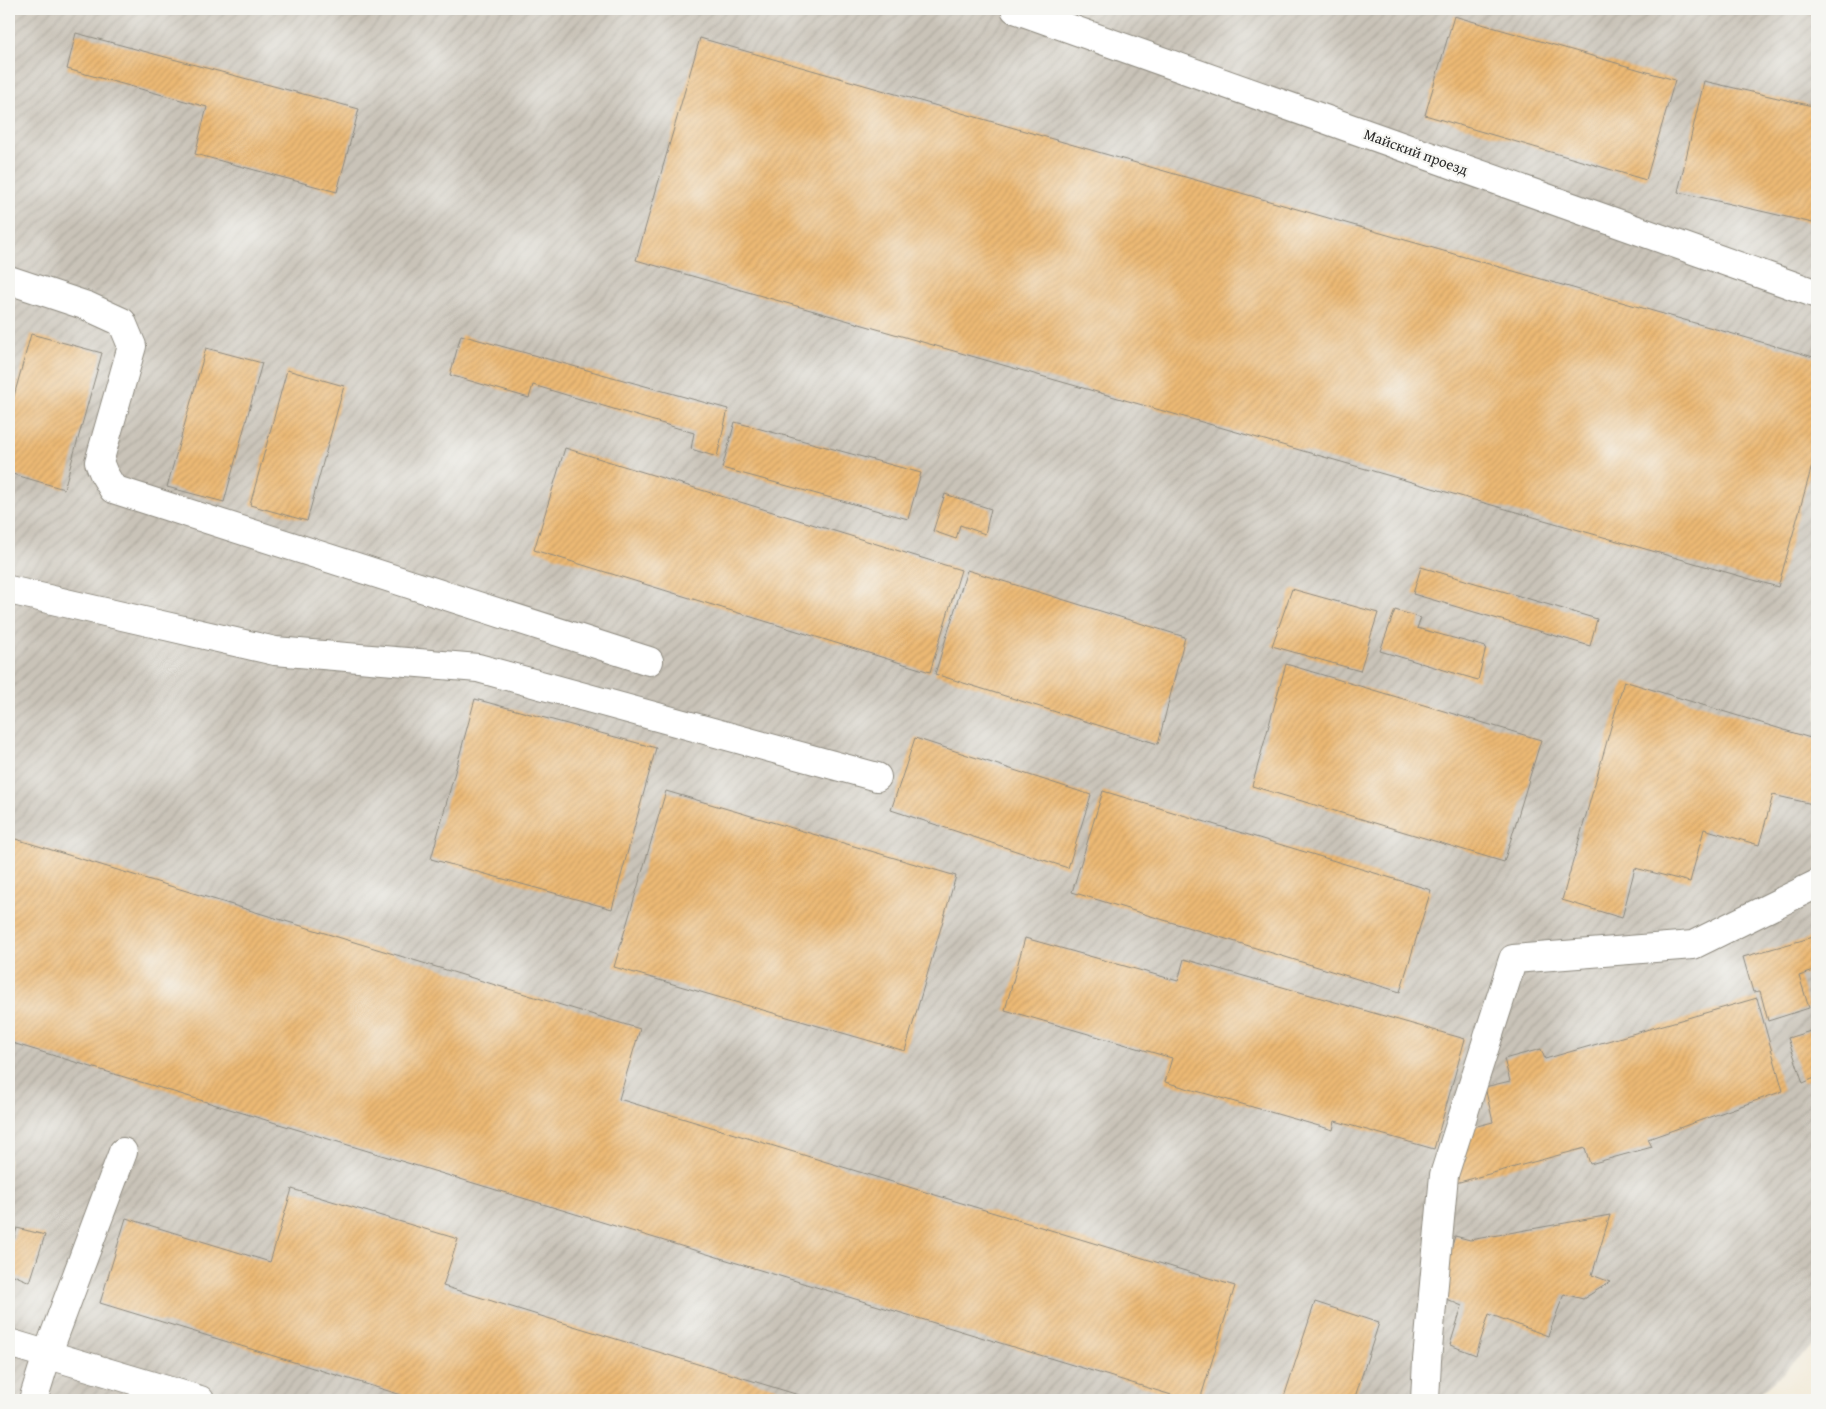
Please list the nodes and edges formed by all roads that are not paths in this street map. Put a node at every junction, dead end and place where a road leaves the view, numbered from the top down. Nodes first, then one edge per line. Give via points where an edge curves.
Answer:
1 (1015, 9) edge
2 (9, 280) edge
3 (1817, 294) edge
4 (9, 590) edge
5 (650, 661) dead end
6 (877, 777) dead end
7 (1817, 884) edge
8 (123, 1152) dead end
9 (9, 1343) edge
10 (47, 1355) junction
11 (33, 1400) edge
12 (200, 1400) edge
13 (1425, 1400) edge

1 - 3 street, Майский проезд
2 - 5 street via 87,306 122,322 132,346 100,462 113,488
4 - 6 street via 276,651 478,668
7 - 13 street via 1693,945 1513,959 1444,1175
8 - 10 street
9 - 10 street
10 - 11 street
10 - 12 street

